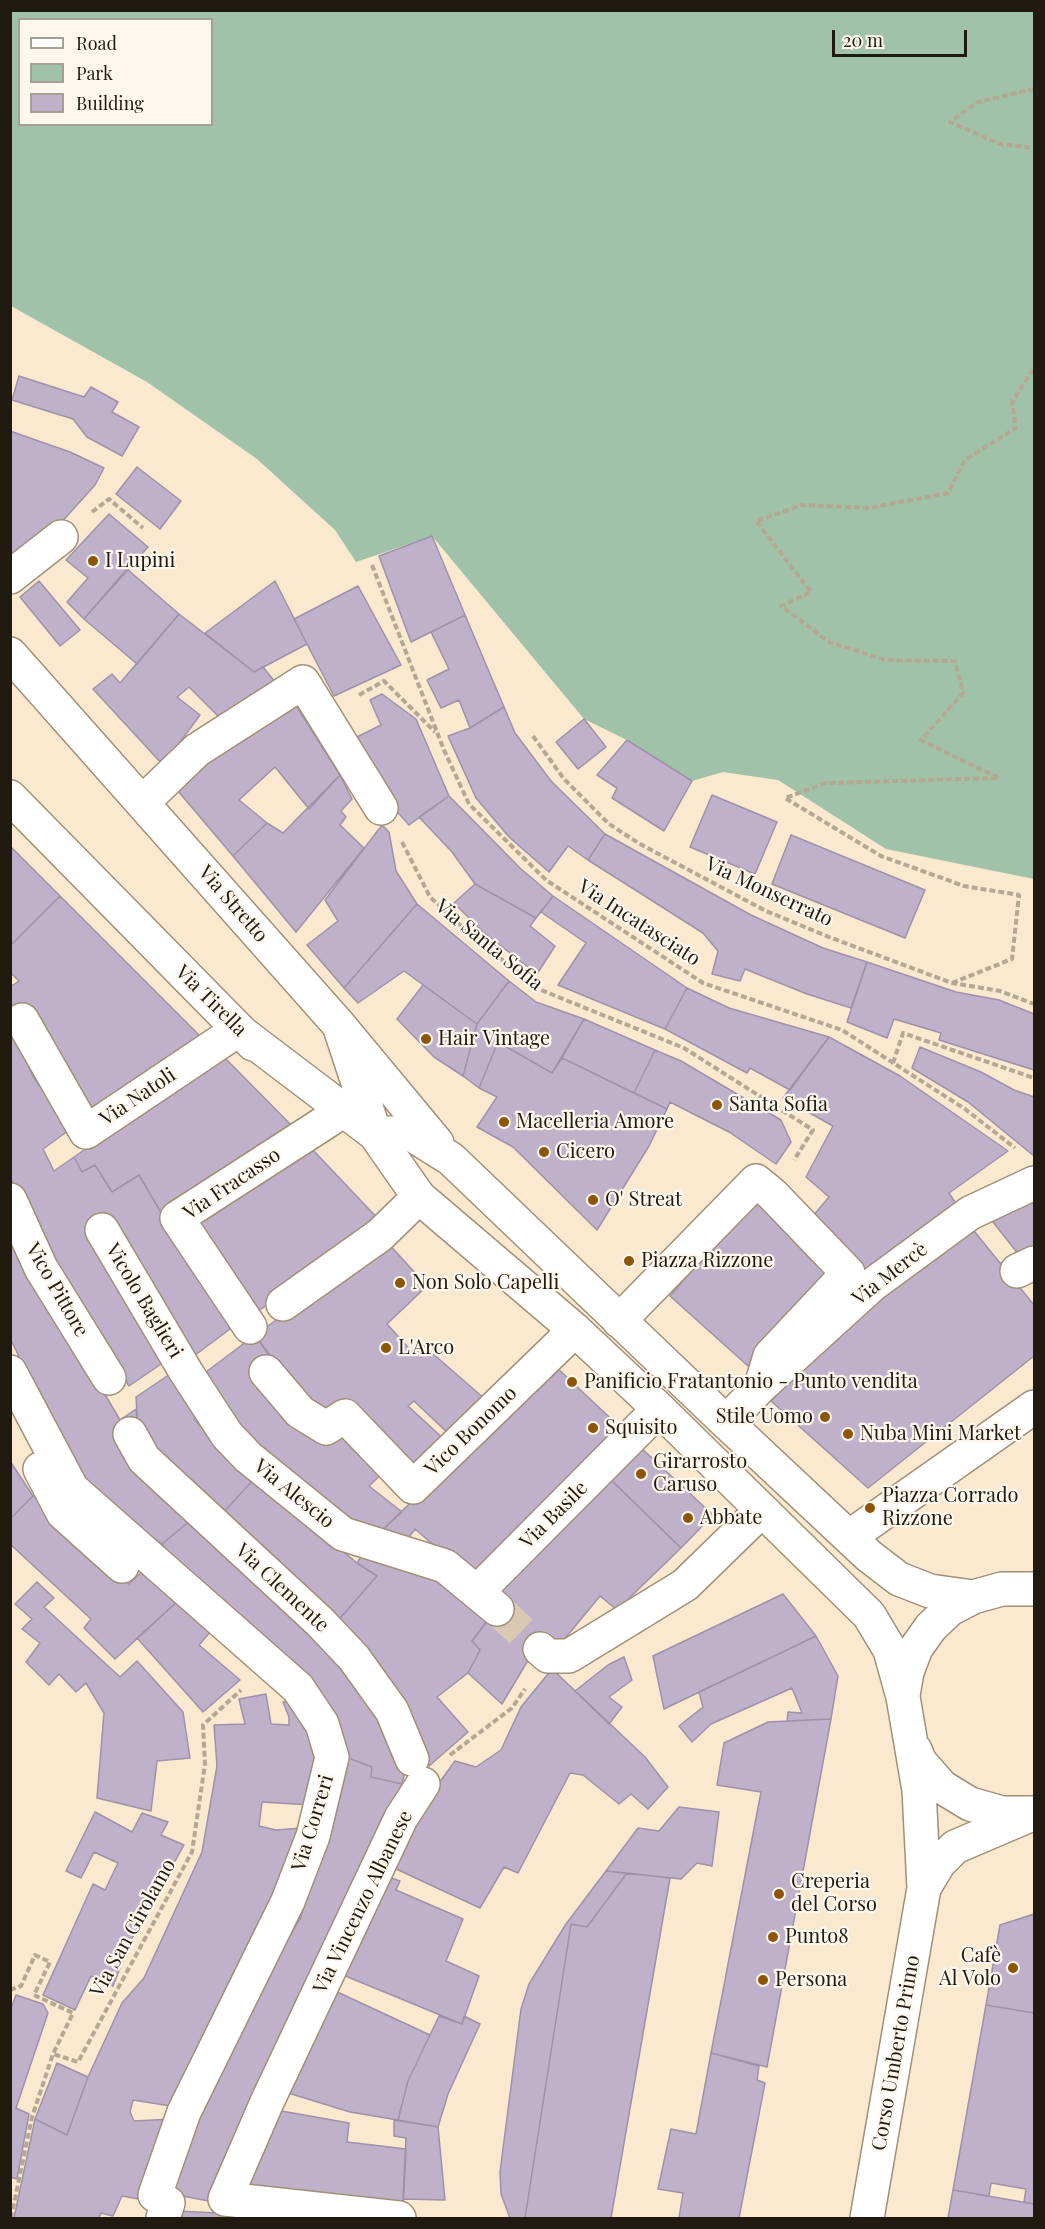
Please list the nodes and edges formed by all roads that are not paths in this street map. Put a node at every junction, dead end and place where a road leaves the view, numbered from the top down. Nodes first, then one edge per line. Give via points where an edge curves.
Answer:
1 (61, 537) road end
2 (10, 577) edge
3 (10, 654) edge
4 (10, 797) edge
5 (144, 801) junction
6 (381, 808) road end
7 (22, 1020) dead end
8 (339, 1025) junction
9 (238, 1029) junction
10 (332, 1118) junction
11 (375, 1134) junction
12 (451, 1159) junction
13 (1035, 1184) edge
14 (419, 1197) junction
15 (10, 1200) edge
16 (102, 1230) dead end
17 (283, 1304) dead end
18 (619, 1321) junction
19 (250, 1327) dead end
20 (575, 1330) junction
21 (186, 1372) joint
22 (266, 1372) dead end
23 (12, 1378) edge
24 (109, 1378) dead end
25 (761, 1386) junction
26 (1035, 1407) edge
27 (659, 1409) junction
28 (10, 1412) edge
29 (726, 1422) junction
30 (130, 1434) dead end
31 (761, 1511) junction
32 (849, 1537) junction
33 (122, 1566) dead end
34 (1034, 1589) edge
35 (973, 1597) junction
36 (487, 1600) joint
37 (544, 1653) tunnel mouth
38 (903, 1697) junction
39 (907, 1732) junction
40 (417, 1772) joint
41 (1035, 1813) edge
42 (924, 1888) junction
43 (163, 2218) edge
44 (399, 2218) edge
45 (867, 2218) edge

1 - 2 street
3 - 5 street, Via Stretto
4 - 9 street, Via Tirella
5 - 6 street via 197,750 303,682
5 - 8 street, Via Stretto
7 - 9 street, Via Natoli via 86,1132
8 - 11 street
8 - 12 street, Via Stretto
9 - 10 street, Via Tirella
9 - 11 street
10 - 14 street, Via Tirella
10 - 19 street, Via Fracasso via 177,1218
11 - 12 street via 408,1132
11 - 14 street
12 - 18 street
13 - 25 street, Via Mercè via 970,1213 872,1285
14 - 17 street via 380,1235
14 - 20 street
15 - 24 street, Vico Pittore via 40,1268
16 - 21 street, Vicolo Baglieri
18 - 25 street via 756,1181 848,1273 770,1356
18 - 29 street
20 - 22 street, Vico Bonomo via 413,1487 345,1416 326,1428 300,1412
20 - 27 street
21 - 36 street, Via Alescio via 227,1435 248,1457 343,1534 445,1566
23 - 43 street, Via Correri via 72,1489 298,1688 322,1724 332,1757 313,1836 288,1900 184,2112 155,2195 168,2203
25 - 29 street, Via Mercè
26 - 32 street
27 - 31 street
27 - 36 street, Via Basile
28 - 33 street via 63,1513
29 - 32 street
30 - 40 street, Via Clemente via 144,1459 354,1658 392,1711
31 - 37 street via 685,1585 570,1656
31 - 38 street via 868,1615 890,1650
32 - 35 street via 899,1579 930,1591
34 - 35 street via 1002,1589
35 - 38 street via 950,1609 916,1648
38 - 39 street
39 - 41 street via 920,1762 942,1787 970,1804 1002,1814
39 - 42 street via 920,1790
40 - 44 street, Via Vincenzo Albanese via 401,1818 225,2199
41 - 42 street via 955,1847 939,1863
42 - 45 street, Corso Umberto Primo

